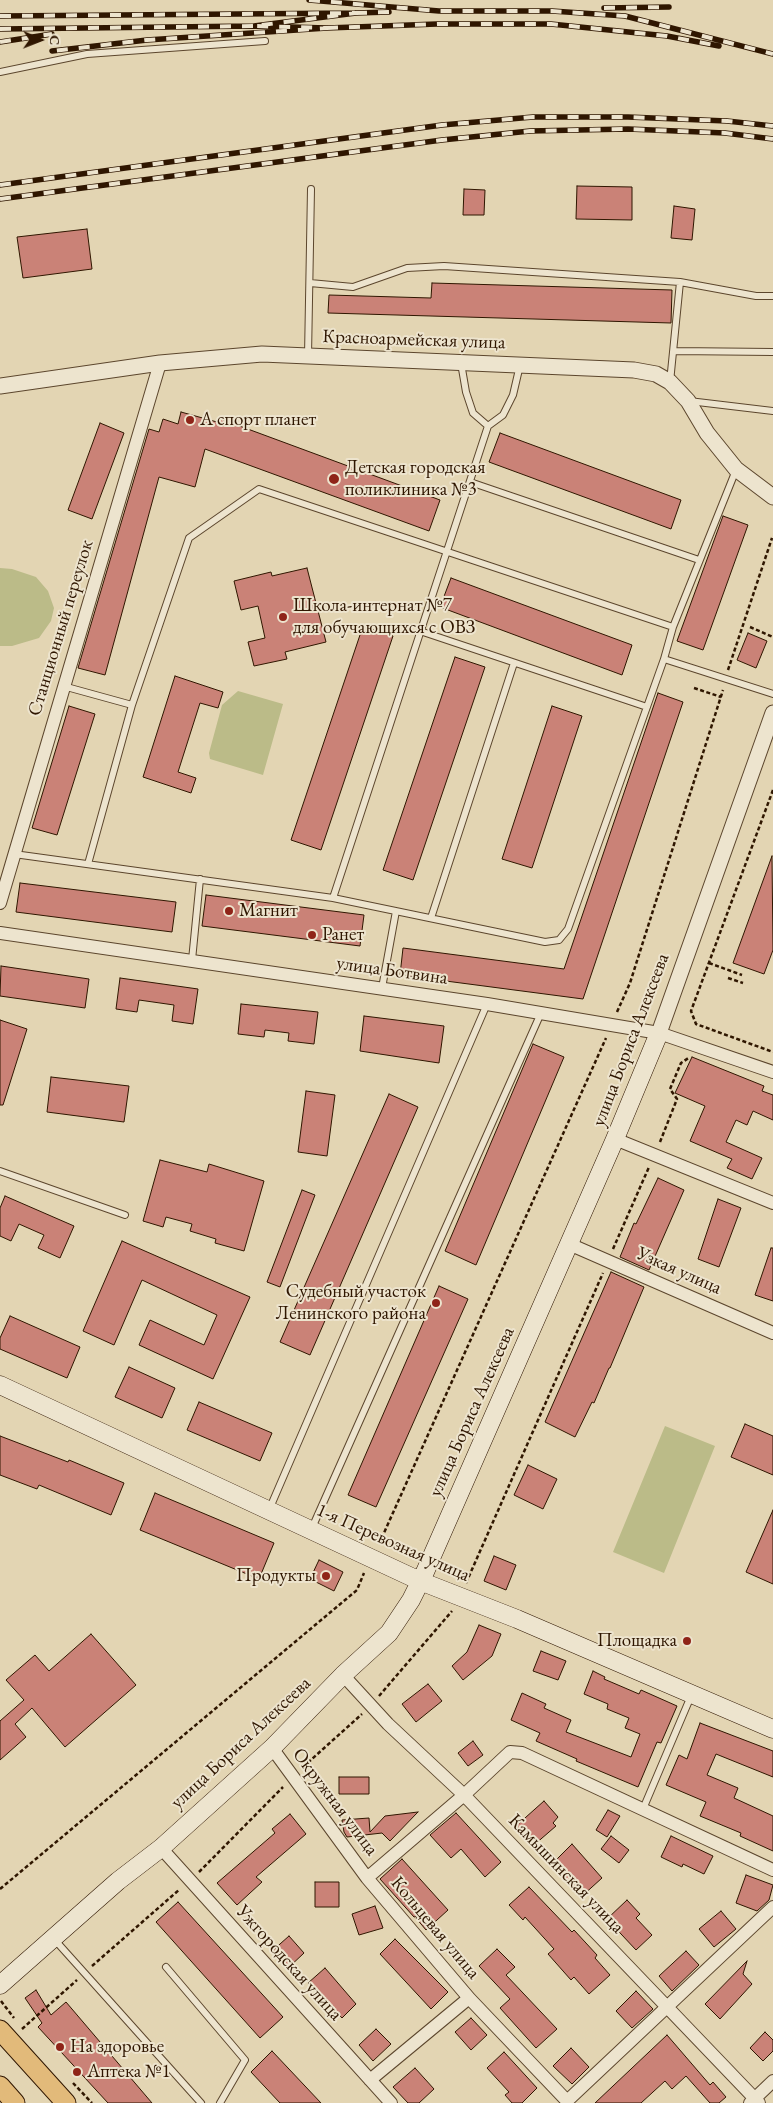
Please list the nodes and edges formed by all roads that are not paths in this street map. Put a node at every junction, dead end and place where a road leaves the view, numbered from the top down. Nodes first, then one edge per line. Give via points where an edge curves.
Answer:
1 (265, 41) dead end
2 (0, 72) edge
3 (311, 189) dead end
4 (680, 282) junction
5 (310, 283) junction
6 (773, 296) edge
7 (674, 351) junction
8 (773, 352) edge
9 (308, 356) junction
10 (461, 362) junction
11 (160, 363) junction
12 (520, 365) junction
13 (670, 382) junction
14 (0, 386) edge
15 (688, 401) junction
16 (773, 410) edge
17 (488, 426) junction
18 (736, 469) junction
19 (470, 482) junction
20 (773, 497) edge
21 (446, 551) junction
22 (699, 560) junction
23 (673, 627) junction
24 (420, 631) junction
25 (664, 659) junction
26 (514, 663) junction
27 (63, 686) junction
28 (773, 694) edge
29 (132, 705) junction
30 (647, 707) junction
31 (773, 712) edge
32 (14, 854) junction
33 (88, 864) junction
34 (200, 879) junction
35 (334, 898) junction
36 (0, 903) edge
37 (396, 911) junction
38 (431, 918) junction
39 (0, 933) edge
40 (192, 960) junction
41 (382, 988) junction
42 (487, 1004) junction
43 (541, 1013) junction
44 (659, 1033) junction
45 (773, 1072) edge
46 (615, 1139) junction
47 (0, 1171) edge
48 (773, 1203) edge
49 (125, 1215) dead end
50 (569, 1244) junction
51 (773, 1333) edge
52 (0, 1385) edge
53 (269, 1510) junction
54 (311, 1529) junction
55 (420, 1581) junction
56 (344, 1675) junction
57 (692, 1694) junction
58 (773, 1729) edge
59 (272, 1748) junction
60 (464, 1795) junction
61 (643, 1809) junction
62 (161, 1848) junction
63 (773, 1870) edge
64 (367, 1878) junction
65 (773, 1907) edge
66 (54, 1938) junction
67 (166, 1968) dead end
68 (0, 1985) edge
69 (469, 1998) junction
70 (667, 2007) junction
71 (0, 2030) edge
72 (370, 2080) junction
73 (773, 2081) edge
74 (0, 2086) edge
75 (754, 2102) edge
76 (16, 2103) edge
77 (66, 2103) edge
78 (201, 2103) edge
79 (220, 2103) edge
80 (391, 2103) edge

1 - 2 lane via 87,54
3 - 5 lane
4 - 5 lane via 444,266 407,268 353,287
4 - 6 lane via 756,296
4 - 7 lane
5 - 9 lane
7 - 8 lane
7 - 13 lane
9 - 10 street, Красноармейская улица
9 - 11 street, Красноармейская улица via 262,354
10 - 12 street, Красноармейская улица
10 - 17 lane via 473,413
11 - 14 street, Красноармейская улица
11 - 27 street, Станционный переулок
12 - 13 street, Красноармейская улица via 634,370 656,374
12 - 17 lane via 513,396 503,415
13 - 15 street, Красноармейская улица
15 - 16 lane
15 - 18 street, Красноармейская улица via 707,433
17 - 19 lane
18 - 20 street, Красноармейская улица
18 - 22 lane
19 - 21 lane
19 - 22 lane
21 - 23 lane
21 - 24 lane
21 - 29 lane via 259,489 189,538
22 - 23 lane
23 - 25 lane
24 - 26 lane
24 - 35 lane
25 - 28 lane
25 - 30 lane
26 - 30 lane
26 - 38 lane
27 - 29 lane
27 - 32 street, Станционный переулок
29 - 33 lane
30 - 38 lane via 568,930 559,940 545,942
31 - 44 street, улица Бориса Алексеева
32 - 33 lane
32 - 36 street, Станционный переулок
33 - 34 lane
34 - 35 lane
34 - 40 lane
35 - 37 lane
37 - 38 lane
37 - 41 lane
39 - 40 street, улица Ботвина
40 - 41 street, улица Ботвина
41 - 42 street, улица Ботвина
42 - 43 street, улица Ботвина
42 - 53 lane
43 - 44 street, улица Ботвина
43 - 54 lane
44 - 45 street, улица Ботвина
44 - 46 main road, улица Бориса Алексеева
46 - 48 street
46 - 50 main road, улица Бориса Алексеева
47 - 49 lane
50 - 51 street, Узкая улица
50 - 55 main road, улица Бориса Алексеева
52 - 53 main road, 1-я Перевозная улица
53 - 54 main road, 1-я Перевозная улица
54 - 55 main road, 1-я Перевозная улица
55 - 56 main road, улица Бориса Алексеева via 389,1633
55 - 57 main road, 1-я Перевозная улица
56 - 59 main road, улица Бориса Алексеева
56 - 60 street, Камышинская улица via 371,1706
57 - 58 main road, 1-я Перевозная улица
57 - 61 lane
59 - 62 main road, улица Бориса Алексеева
59 - 64 street, Окружная улица
60 - 61 street, Кольцевая улица via 510,1752 522,1754
60 - 64 street, Кольцевая улица
60 - 70 street, Камышинская улица
61 - 63 street, Кольцевая улица
62 - 66 main road, улица Бориса Алексеева
62 - 72 street, Ужгородская улица
64 - 69 street, Кольцевая улица
65 - 70 street, Кольцевая улица
66 - 68 main road, улица Бориса Алексеева
66 - 78 lane
67 - 79 lane via 245,2060
69 - 70 street, Кольцевая улица via 567,2101
69 - 72 street
70 - 75 street, Камышинская улица
71 - 77 main road
72 - 80 street, Ужгородская улица
73 - 75 street
74 - 76 main road

